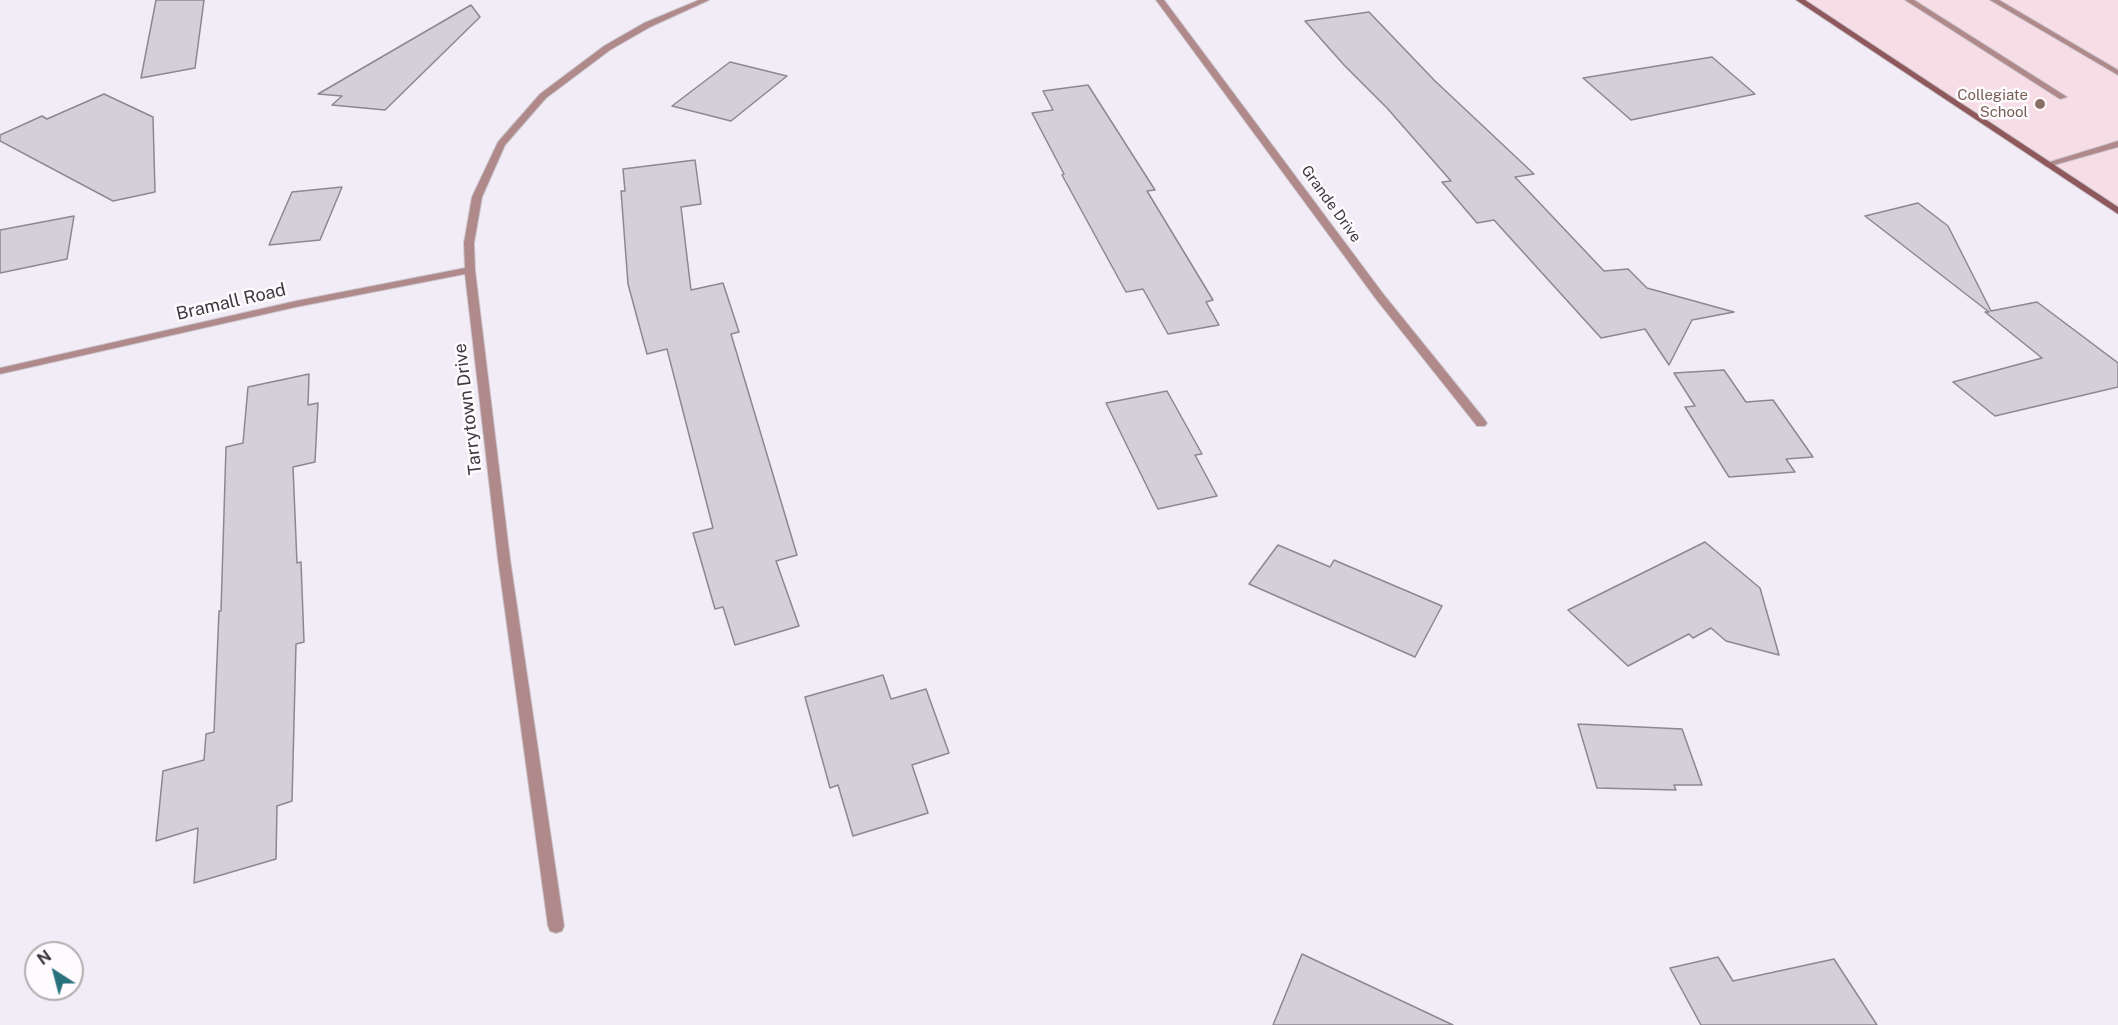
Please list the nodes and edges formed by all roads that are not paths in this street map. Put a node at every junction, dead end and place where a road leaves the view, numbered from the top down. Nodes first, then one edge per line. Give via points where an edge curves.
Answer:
1 (705, 0) edge
2 (1160, 0) edge
3 (1800, 0) edge
4 (1909, 0) edge
5 (1994, 0) edge
6 (2118, 73) edge
7 (2063, 97) dead end
8 (2118, 144) edge
9 (2047, 164) junction
10 (2118, 211) edge
11 (470, 270) junction
12 (0, 371) edge
13 (1481, 423) dead end
14 (556, 926) dead end

1 - 11 street, Tarrytown Drive via 647,25 607,48 550,90 521,120 501,144 477,197 469,243
2 - 13 street, Grande Drive via 1380,297
3 - 9 street
4 - 7 street
5 - 6 street
8 - 9 street
9 - 10 street
11 - 12 street, Bramall Road via 296,304
11 - 14 street, Tarrytown Drive via 504,559

